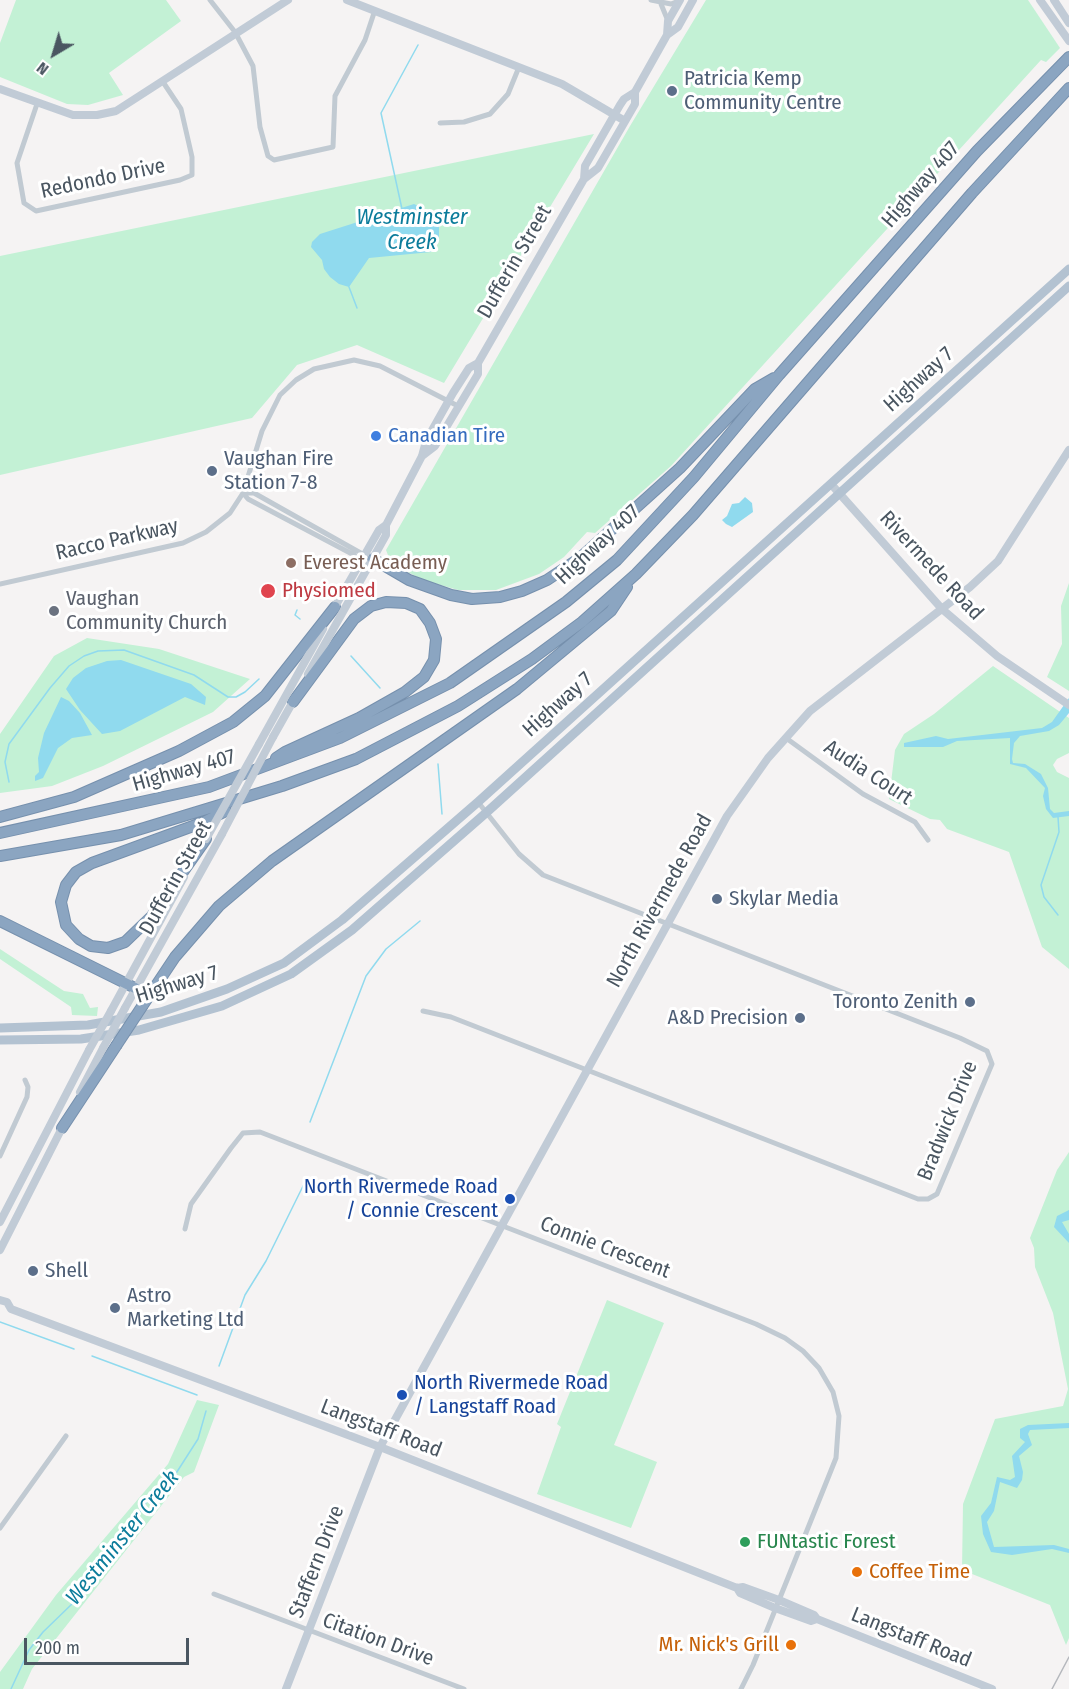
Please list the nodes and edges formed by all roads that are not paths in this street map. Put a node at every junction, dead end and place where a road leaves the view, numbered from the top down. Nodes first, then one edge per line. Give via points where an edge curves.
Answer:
1 (210, 0) edge
2 (288, 0) edge
3 (347, 0) edge
4 (651, 0) edge
5 (680, 0) edge
6 (693, 0) edge
7 (1040, 0) edge
8 (1054, 0) edge
9 (661, 4) junction
10 (375, 10) junction
11 (668, 21) junction
12 (1069, 23) edge
13 (234, 32) junction
14 (667, 35) junction
15 (1069, 41) edge
16 (1069, 57) edge
17 (519, 67) junction
18 (163, 82) junction
19 (1069, 88) edge
20 (0, 89) edge
21 (635, 92) junction
22 (37, 104) junction
23 (614, 115) junction
24 (625, 121) junction
25 (440, 123) dead end
26 (585, 179) junction
27 (1069, 269) edge
28 (1069, 286) edge
29 (478, 363) junction
30 (779, 375) junction
31 (449, 401) junction
32 (458, 406) junction
33 (1069, 450) edge
34 (422, 456) junction
35 (831, 484) junction
36 (243, 493) junction
37 (841, 494) junction
38 (369, 557) junction
39 (361, 564) junction
40 (636, 574) junction
41 (0, 584) edge
42 (335, 607) junction
43 (942, 609) junction
44 (293, 702) junction
45 (1069, 705) edge
46 (786, 738) junction
47 (266, 767) junction
48 (257, 794) junction
49 (478, 802) junction
50 (487, 812) junction
51 (0, 817) edge
52 (0, 833) edge
53 (206, 840) junction
54 (928, 840) dead end
55 (0, 856) edge
56 (0, 921) edge
57 (666, 925) junction
58 (124, 984) junction
59 (135, 988) junction
60 (423, 1011) dead end
61 (0, 1028) edge
62 (0, 1040) edge
63 (586, 1069) junction
64 (25, 1080) dead end
65 (62, 1128) junction
66 (0, 1156) edge
67 (0, 1222) edge
68 (501, 1227) junction
69 (185, 1229) dead end
70 (0, 1250) edge
71 (0, 1300) edge
72 (11, 1309) junction
73 (0, 1310) edge
74 (66, 1436) dead end
75 (380, 1448) junction
76 (0, 1528) edge
77 (214, 1594) dead end
78 (777, 1604) junction
79 (309, 1632) junction
80 (286, 1689) edge
81 (464, 1689) edge
82 (741, 1689) edge
83 (992, 1689) edge

1 - 13 street
2 - 13 main road
3 - 10 main road
4 - 9 street
5 - 9 street
5 - 11 main road, Dufferin Street
6 - 14 main road, Dufferin Street via 678,27
7 - 15 main road
8 - 12 main road
9 - 11 street
10 - 13 street via 365,39 335,96 333,147 283,160 268,156 257,114 253,66
10 - 17 main road
11 - 14 main road, Dufferin Street
13 - 18 main road
14 - 21 main road, Dufferin Street
16 - 30 highway, Highway 407 via 977,152
17 - 23 main road via 562,84
17 - 25 street via 508,94 490,114 464,122
18 - 22 main road via 116,111 96,115 73,115
18 - 22 street, Redondo Drive via 182,109 194,168 192,175 36,211 24,203 17,163
19 - 40 highway, Highway 407 via 972,193 693,515
20 - 22 main road
21 - 23 main road, Dufferin Street via 624,99
21 - 24 main road, Dufferin Street via 635,104
23 - 24 main road
23 - 26 main road, Dufferin Street via 585,165
24 - 26 main road, Dufferin Street via 598,168
26 - 29 main road, Dufferin Street
27 - 35 main road, Highway 7
28 - 37 main road, Highway 7
29 - 31 main road, Dufferin Street via 469,368
29 - 32 main road, Dufferin Street via 478,374
30 - 38 highway via 755,389 680,468 580,558 547,580 500,597 472,599 409,580
30 - 47 highway, Highway 407 via 694,477 616,560 566,602 450,683 340,738
31 - 32 street, Racco Parkway
31 - 34 main road, Dufferin Street via 426,441
31 - 36 street, Racco Parkway via 380,366 354,360 314,369 280,395 269,413
32 - 34 main road, Dufferin Street via 435,446
33 - 43 main road, North Rivermede Road via 998,561
34 - 38 main road, Dufferin Street via 386,525 386,535
35 - 37 main road, Rivermede Road
35 - 49 main road, Highway 7
36 - 38 street via 254,493
36 - 39 street via 354,555
36 - 41 street, Racco Parkway via 223,520 183,543
37 - 43 main road, Rivermede Road
37 - 50 main road, Highway 7
38 - 39 main road, Dufferin Street
38 - 44 main road, Dufferin Street
39 - 42 main road, Dufferin Street
40 - 48 highway, Highway 407 via 582,622 458,706 356,759
40 - 65 highway, bridge via 611,610 517,689 272,861 219,906 175,957
42 - 51 highway via 265,696 233,722 179,751 74,797
42 - 53 main road, Dufferin Street, bridge
43 - 45 main road, Rivermede Road via 997,656
43 - 46 main road, North Rivermede Road via 810,711
44 - 47 highway via 354,619 371,606 406,603 420,609 430,623 436,639 434,660 424,677 396,698 285,752
44 - 59 main road, Dufferin Street, bridge
46 - 54 street, Audia Court via 863,794 915,822
46 - 57 main road, North Rivermede Road via 749,783
47 - 52 highway, Highway 407 via 162,799
48 - 53 highway via 204,822 76,872 66,885 61,902 66,925 92,946 108,948 125,942 152,916
48 - 55 highway, Highway 407 via 121,835
49 - 50 street, Bradwick Drive
49 - 61 main road, Highway 7 via 342,920 284,963 254,978 161,1012 88,1025
50 - 57 street, Bradwick Drive via 519,854 543,875
50 - 62 main road, Highway 7 via 352,930 291,974 251,994 140,1030 81,1039
53 - 58 main road, Dufferin Street
56 - 58 highway
57 - 63 main road, North Rivermede Road
57 - 63 street, Bradwick Drive via 987,1051 992,1064 937,1194 928,1199 910,1197
58 - 59 highway
58 - 67 main road, Dufferin Street, bridge
59 - 65 main road, Dufferin Street, bridge
60 - 63 street, Bradwick Drive via 451,1017
63 - 68 main road, North Rivermede Road
64 - 66 street via 27,1097
65 - 70 main road, Dufferin Street
68 - 69 street, Connie Crescent via 250,1131 243,1133 231,1148 192,1204
68 - 75 main road, North Rivermede Road
68 - 78 street, Connie Crescent via 763,1328 798,1347 819,1368 833,1392 839,1416 836,1458
71 - 72 main road, Langstaff Road
72 - 73 main road, Langstaff Road
72 - 75 main road, Langstaff Road
74 - 76 street
75 - 78 main road, Langstaff Road via 737,1588 743,1587
75 - 79 main road, Staffern Drive
77 - 79 street, Citation Drive
78 - 82 street, Connie Crescent
78 - 83 main road, Langstaff Road via 814,1615
79 - 80 main road, Staffern Drive
79 - 81 street, Citation Drive

